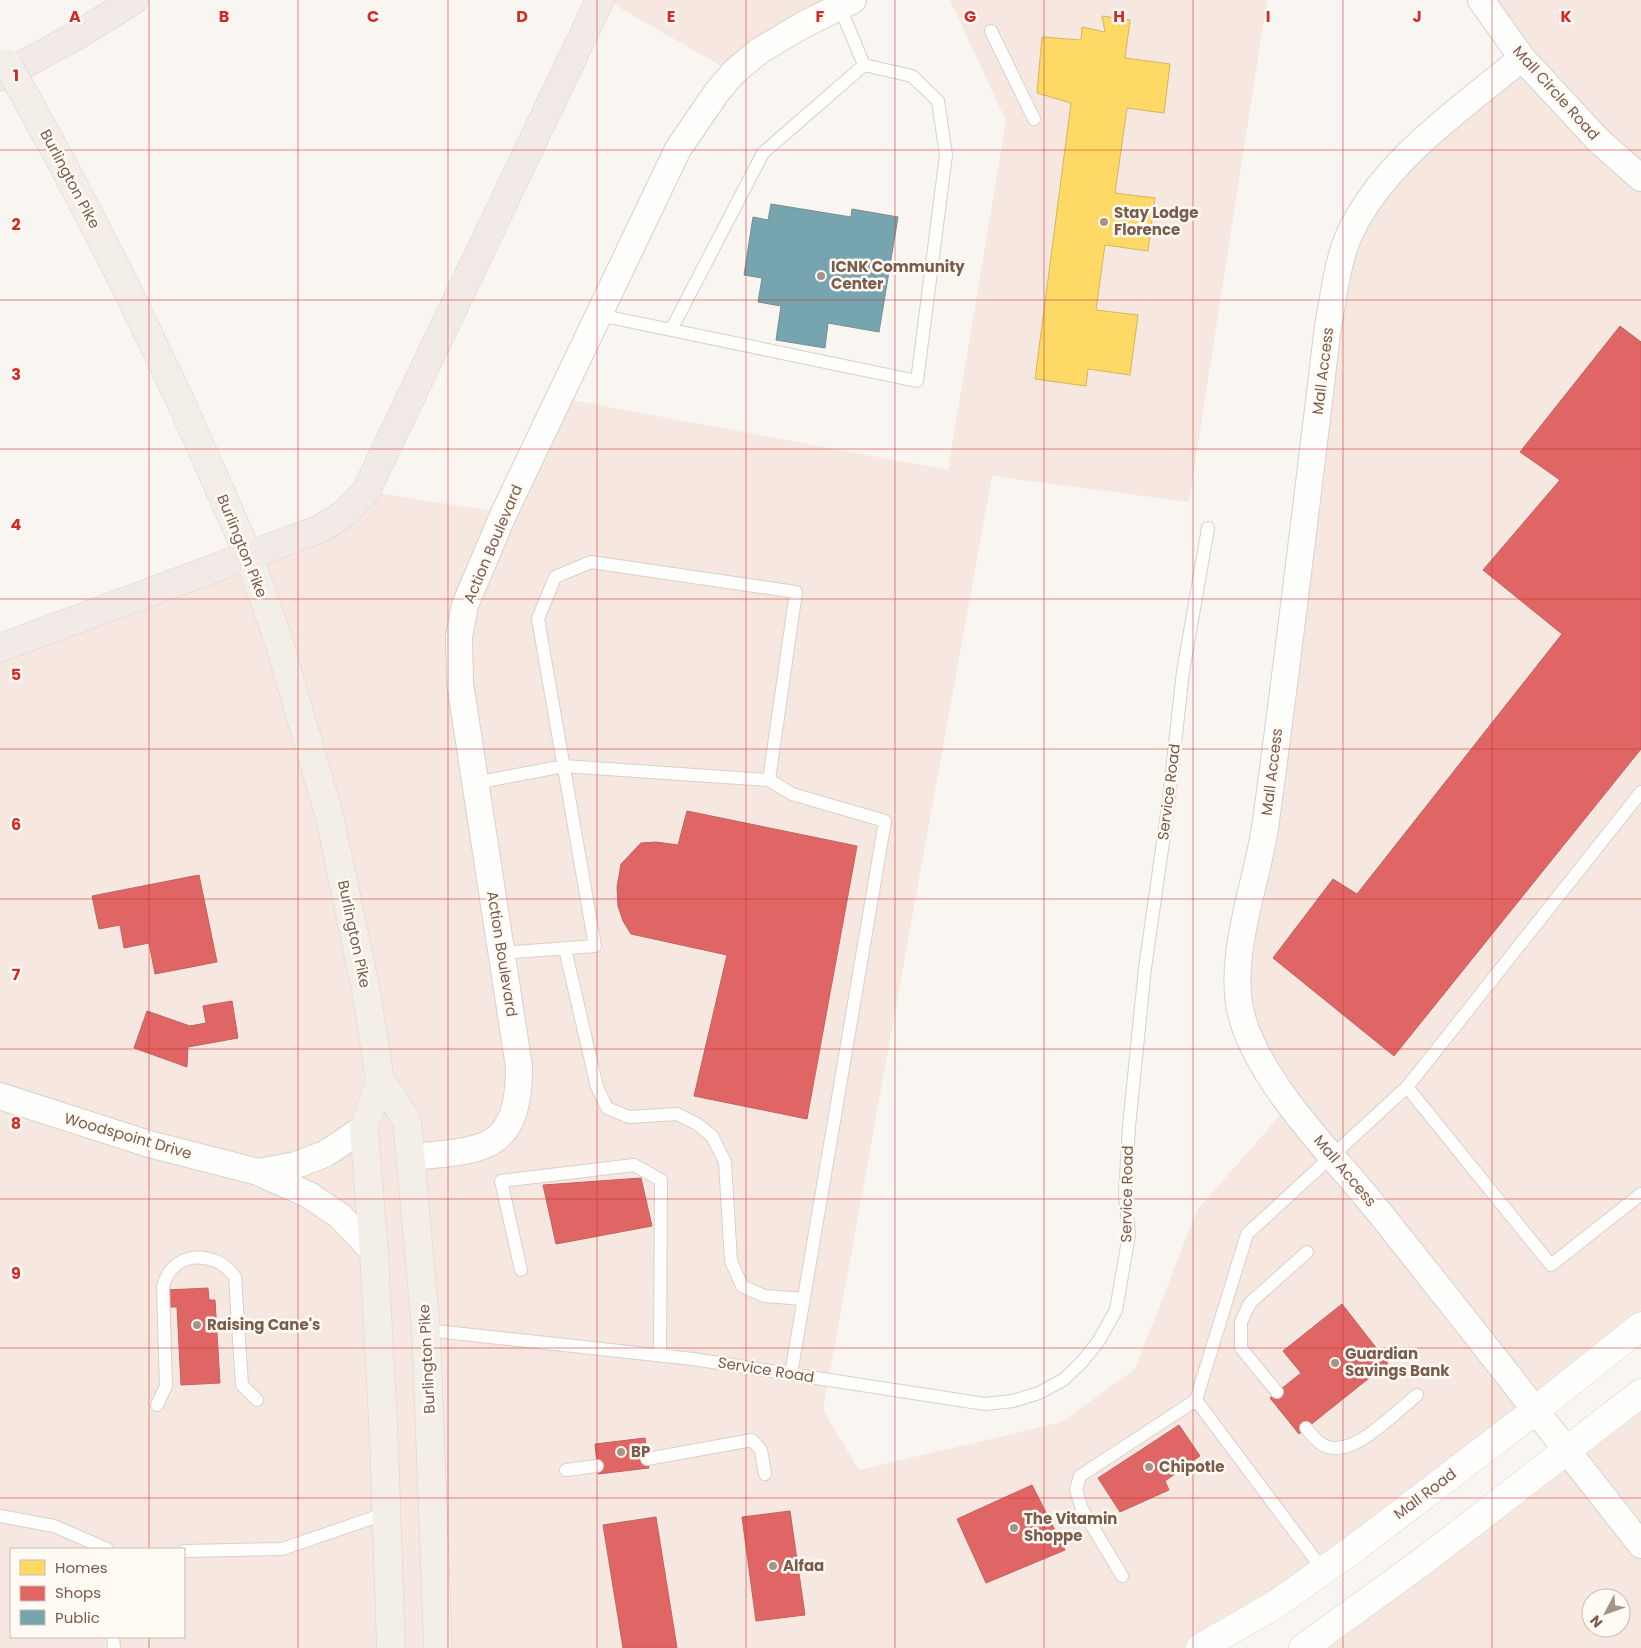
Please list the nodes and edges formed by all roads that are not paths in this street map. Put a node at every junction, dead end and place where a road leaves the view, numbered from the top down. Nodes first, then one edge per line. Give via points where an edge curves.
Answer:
1 (134, 0) edge
2 (600, 0) edge
3 (1481, 0) edge
4 (843, 2) edge
5 (992, 31) dead end
6 (0, 49) edge
7 (1522, 58) junction
8 (864, 65) junction
9 (0, 76) edge
10 (1034, 119) dead end
11 (1641, 178) edge
12 (599, 316) junction
13 (672, 330) junction
14 (1208, 528) dead end
15 (248, 554) junction
16 (0, 648) edge
17 (564, 766) junction
18 (769, 780) junction
19 (475, 783) junction
20 (1641, 792) edge
21 (565, 949) junction
22 (502, 953) junction
23 (380, 1080) junction
24 (1407, 1087) junction
25 (0, 1096) edge
26 (364, 1128) junction
27 (1332, 1155) junction
28 (411, 1157) junction
29 (258, 1172) junction
30 (1641, 1194) edge
31 (374, 1252) junction
32 (1307, 1252) dead end
33 (521, 1270) dead end
34 (804, 1299) junction
35 (1641, 1326) edge
36 (426, 1330) junction
37 (660, 1356) junction
38 (791, 1374) junction
39 (1277, 1392) dead end
40 (1641, 1393) edge
41 (1417, 1395) dead end
42 (257, 1400) dead end
43 (1196, 1400) junction
44 (157, 1406) dead end
45 (1536, 1410) junction
46 (1306, 1428) dead end
47 (1568, 1451) junction
48 (648, 1459) dead end
49 (597, 1466) dead end
50 (566, 1470) dead end
51 (765, 1474) dead end
52 (387, 1513) junction
53 (0, 1516) edge
54 (1641, 1545) edge
55 (105, 1548) edge
56 (185, 1551) edge
57 (1323, 1570) junction
58 (1122, 1576) dead end
59 (391, 1648) edge
60 (438, 1648) edge
61 (1200, 1648) edge
62 (1303, 1648) edge

1 - 9 highway via 78,35
2 - 15 highway via 366,491 344,514 320,528
3 - 7 street, Mall Circle Road
4 - 8 lane
4 - 12 street, Action Boulevard via 759,51 717,92 678,149
5 - 10 lane
6 - 15 main road, Burlington Pike, bridge via 120,274
7 - 11 street, Mall Circle Road via 1599,142
7 - 27 street, Mall Access via 1402,158 1375,192 1350,233 1337,273 1264,832 1240,948 1238,995 1240,1013 1255,1050 1290,1104
8 - 13 lane via 763,153
8 - 13 lane via 912,76 938,101 946,155 917,381
12 - 13 lane
12 - 19 street, Action Boulevard via 504,513 466,605 459,637 460,683
14 - 38 lane, Service Road via 1184,672 1145,968 1127,1156 1125,1194 1129,1235 1116,1310 1082,1364 1039,1393 1013,1401 985,1404
15 - 16 highway
15 - 23 main road, Burlington Pike via 278,639 330,818 366,991
17 - 18 lane
17 - 18 lane via 538,619 555,577 591,562 796,592
17 - 19 lane
17 - 21 lane via 595,946
18 - 34 lane via 792,794 885,821
19 - 22 street, Action Boulevard
20 - 24 lane
21 - 22 lane
21 - 34 lane via 597,1087 607,1108 629,1117 677,1114 698,1124 712,1136 724,1162 731,1261 742,1286 764,1296
22 - 28 street, Action Boulevard via 519,1067 519,1092 506,1128 493,1143 473,1150
23 - 26 main road, Burlington Pike
23 - 28 main road, Burlington Pike via 406,1120
24 - 27 lane
24 - 30 lane via 1551,1265
25 - 29 street, Woodspoint Drive via 150,1144
26 - 29 street, Woodspoint Drive via 325,1154 296,1165
26 - 31 main road, Burlington Pike
27 - 43 lane via 1247,1234
27 - 45 street, Mall Access
28 - 36 main road, Burlington Pike
29 - 31 street, Woodspoint Drive via 309,1194 340,1216
31 - 52 main road, Burlington Pike
32 - 39 lane via 1250,1303 1241,1322 1241,1348
33 - 37 lane via 501,1181 634,1165 661,1180
34 - 38 lane
35 - 45 main road, Mall Road
36 - 37 lane, Service Road
36 - 60 main road, Burlington Pike
37 - 38 lane, Service Road
40 - 47 main road
41 - 46 lane via 1357,1444 1333,1449 1316,1441
42 - 44 lane via 242,1385 235,1278 218,1261 189,1258 174,1264 166,1274 166,1386
43 - 57 lane
43 - 58 lane via 1080,1476 1076,1490 1082,1509
45 - 47 street, Mall Access
45 - 57 main road, Mall Road
47 - 54 street, Mall Access
47 - 62 main road
48 - 51 lane via 752,1440 761,1450
49 - 50 lane
52 - 56 lane via 282,1549
52 - 59 main road, Burlington Pike
53 - 55 lane via 54,1526
57 - 61 main road, Mall Road via 1273,1606

